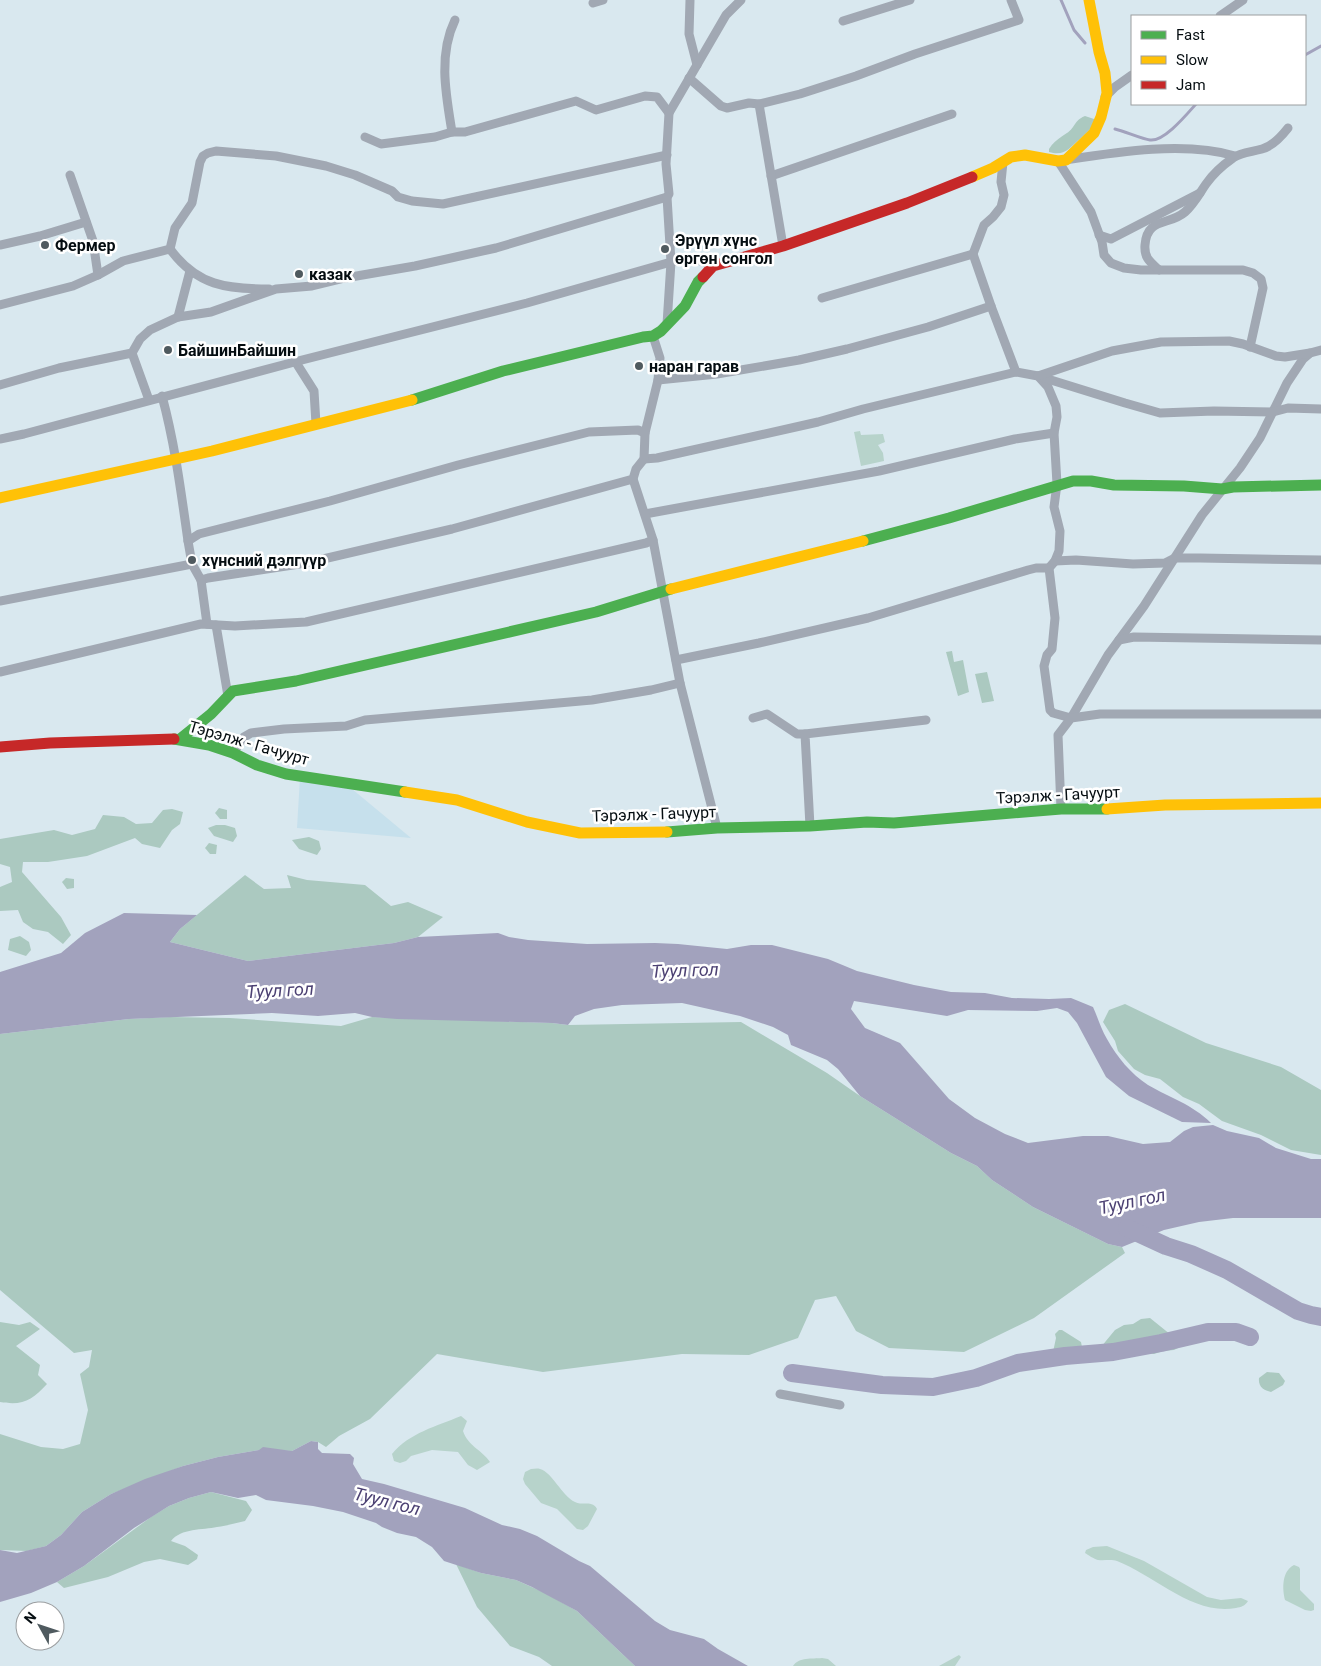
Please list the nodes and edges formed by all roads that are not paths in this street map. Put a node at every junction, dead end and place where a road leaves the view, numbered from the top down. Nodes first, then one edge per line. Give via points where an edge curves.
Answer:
1 (690, 0) edge
2 (741, 0) edge
3 (910, 0) edge
4 (1011, 0) edge
5 (1089, 0) edge
6 (1243, 0) edge
7 (1221, 15) edge
8 (455, 20) dead end
9 (843, 21) dead end
10 (697, 65) junction
11 (1131, 77) edge
12 (689, 78) junction
13 (1106, 97) junction
14 (759, 104) junction
15 (669, 113) junction
16 (952, 114) dead end
17 (1288, 128) dead end
18 (452, 132) junction
19 (365, 137) dead end
20 (667, 155) junction
21 (1235, 156) junction
22 (1062, 160) junction
23 (1003, 162) junction
24 (70, 175) dead end
25 (771, 176) junction
26 (1200, 192) junction
27 (667, 197) junction
28 (86, 222) junction
29 (1099, 235) junction
30 (0, 245) edge
31 (783, 246) junction
32 (170, 249) junction
33 (973, 254) junction
34 (671, 262) junction
35 (713, 266) junction
36 (1159, 270) junction
37 (190, 271) junction
38 (98, 275) junction
39 (276, 290) junction
40 (822, 298) dead end
41 (0, 305) edge
42 (991, 306) junction
43 (178, 317) junction
44 (667, 324) junction
45 (653, 336) junction
46 (1250, 347) junction
47 (1321, 350) edge
48 (132, 353) junction
49 (1310, 354) junction
50 (295, 361) junction
51 (1016, 372) junction
52 (1038, 376) junction
53 (658, 380) junction
54 (0, 385) edge
55 (162, 396) junction
56 (150, 400) junction
57 (1321, 409) edge
58 (1273, 412) junction
59 (316, 424) junction
60 (645, 433) junction
61 (1054, 433) junction
62 (0, 439) edge
63 (644, 459) junction
64 (177, 460) junction
65 (633, 479) junction
66 (1057, 484) junction
67 (1321, 484) edge
68 (1222, 489) junction
69 (0, 498) edge
70 (645, 514) junction
71 (652, 540) junction
72 (188, 541) junction
73 (1175, 558) junction
74 (1321, 560) edge
75 (192, 564) junction
76 (1052, 565) junction
77 (200, 580) junction
78 (663, 591) junction
79 (0, 601) edge
80 (211, 625) junction
81 (1119, 640) junction
82 (1321, 640) edge
83 (676, 660) junction
84 (0, 672) edge
85 (680, 683) junction
86 (228, 696) junction
87 (1321, 714) edge
88 (753, 718) dead end
89 (1070, 718) junction
90 (926, 720) dead end
91 (805, 734) junction
92 (180, 739) junction
93 (0, 747) edge
94 (233, 753) junction
95 (1321, 803) edge
96 (1061, 808) junction
97 (810, 826) junction
98 (717, 828) junction
99 (780, 1394) dead end
100 (840, 1405) dead end

1 - 10 street via 689,34
2 - 10 street via 726,15
3 - 9 street
4 - 14 street via 1019,20 800,94
5 - 13 street via 1105,73
6 - 7 street
8 - 18 street via 448,34 444,76
10 - 12 street
11 - 13 street
12 - 14 street via 720,106
12 - 15 street
13 - 22 street via 1094,133
14 - 25 street
15 - 18 street via 657,97 645,96 596,110 576,101 465,132
15 - 20 street
16 - 25 street
17 - 21 street via 1263,149
18 - 19 street via 381,144
20 - 27 street
20 - 32 street via 443,204 398,197 392,190 326,166 276,156 224,151 208,153 200,162 192,203 176,228
21 - 22 street via 1211,151 1131,149
21 - 26 street
22 - 23 street via 1025,155
22 - 29 street via 1091,212
23 - 31 street via 907,203
23 - 33 street via 1001,208 984,224
24 - 28 street
25 - 31 street
26 - 29 street via 1111,239
26 - 36 street via 1191,207 1180,216 1150,228 1145,252 1148,261
27 - 34 street
27 - 39 street via 496,248 312,286
28 - 30 street
28 - 38 street via 93,241
29 - 36 street via 1104,255 1111,263 1124,268
31 - 35 street
32 - 37 street
32 - 38 street via 123,261
33 - 40 street
33 - 42 street
34 - 35 street via 688,259
34 - 44 street
34 - 50 street via 527,303
35 - 44 street via 698,282 685,306
36 - 46 street via 1243,270 1258,276 1263,288
37 - 39 street via 217,285
37 - 43 street
38 - 41 street via 74,286
39 - 43 street via 211,312
42 - 51 street
42 - 53 street via 828,354 717,374
43 - 48 street via 150,330
44 - 45 street
45 - 53 street via 660,358
45 - 59 street via 523,366 421,398
46 - 49 street via 1276,356
46 - 52 street via 1229,341 1161,342 1112,351
47 - 49 street
48 - 54 street
48 - 56 street
49 - 58 street via 1287,383
50 - 55 street
50 - 59 street via 314,391
51 - 52 street
51 - 63 street via 818,422
52 - 58 street via 1160,413
52 - 61 street via 1056,406
53 - 60 street
55 - 56 street
55 - 64 street
56 - 62 street
57 - 58 street via 1288,408
58 - 68 street via 1260,438
59 - 64 street
60 - 63 street
60 - 72 street via 638,430 590,432 199,534
61 - 66 street
61 - 70 street via 879,471
63 - 65 street
64 - 69 street
64 - 72 street
65 - 70 street
65 - 77 street via 316,561
66 - 68 street via 1078,480 1114,485
66 - 76 street via 1054,507 1060,531 1059,550
66 - 78 street via 949,518
67 - 68 street
68 - 73 street
70 - 71 street
71 - 78 street
71 - 80 street via 306,622
72 - 75 street
73 - 74 street
73 - 76 street via 1165,563 1076,560
73 - 81 street
75 - 77 street
75 - 79 street
76 - 83 street via 868,618
76 - 89 street via 1055,618 1052,649 1044,666 1047,693 1050,710
77 - 80 street
78 - 83 street
78 - 86 street via 596,612 296,681 233,691
80 - 84 street via 201,624
80 - 86 street
81 - 82 street via 1134,637
81 - 89 street
83 - 85 street
85 - 94 street via 592,700 251,733 244,737
85 - 98 street
86 - 92 street
87 - 89 street via 1100,714
88 - 91 street via 767,714 797,734
89 - 96 street via 1058,735
90 - 91 street
91 - 97 street
92 - 93 street, Тэрэлж - Гачуурт
92 - 94 street, Тэрэлж - Гачуурт
94 - 98 street, Тэрэлж - Гачуурт via 286,774 457,800 527,822 580,833 659,833
95 - 96 street, Тэрэлж - Гачуурт
96 - 97 street, Тэрэлж - Гачуурт via 894,823
97 - 98 street, Тэрэлж - Гачуурт
99 - 100 street

